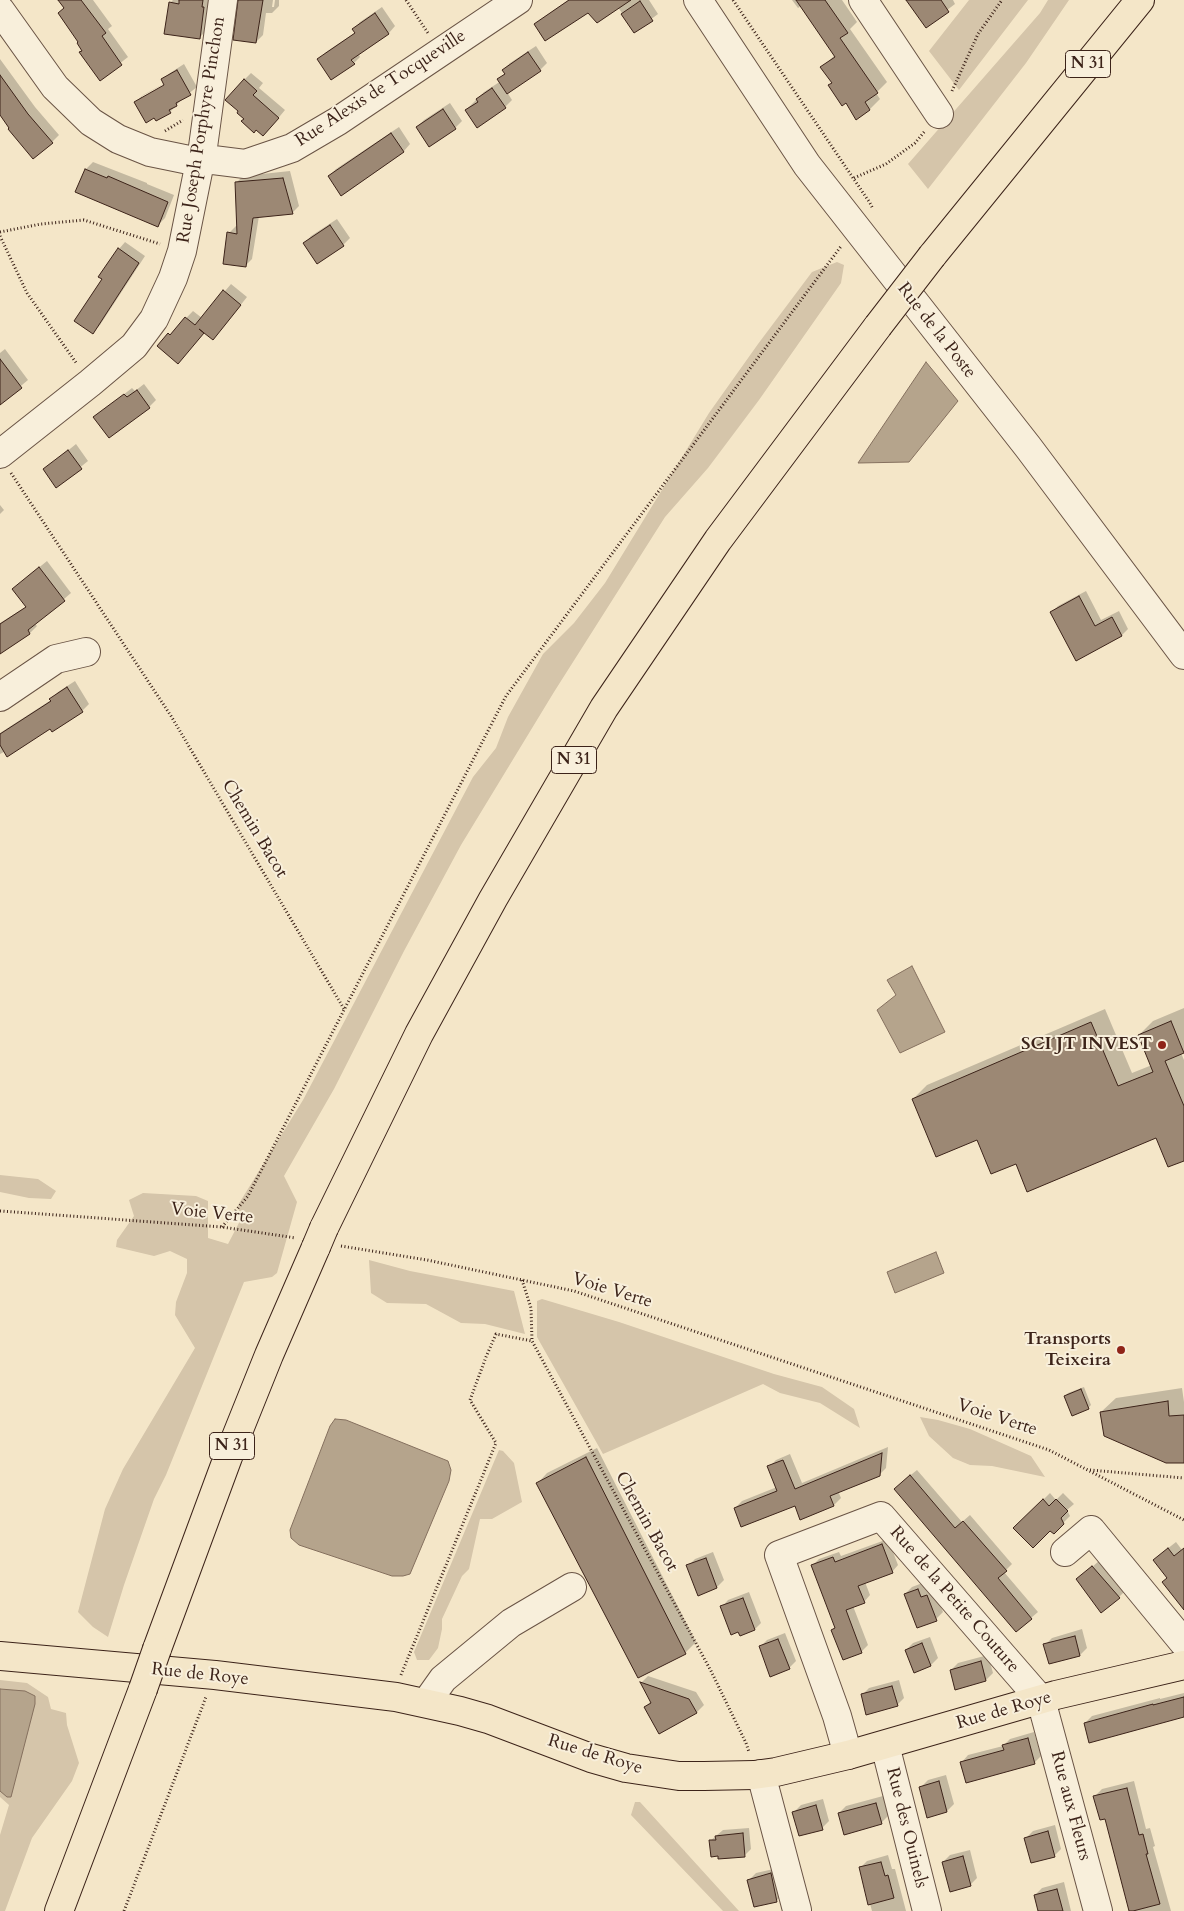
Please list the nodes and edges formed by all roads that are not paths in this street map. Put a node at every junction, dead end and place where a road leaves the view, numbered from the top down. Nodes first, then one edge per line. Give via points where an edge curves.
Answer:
1 (223, 0) edge
2 (518, 0) edge
3 (698, 0) edge
4 (863, 0) edge
5 (1140, 0) edge
6 (0, 10) edge
7 (940, 114) dead end
8 (200, 160) junction
9 (5, 463) edge
10 (86, 652) dead end
11 (1184, 654) edge
12 (0, 697) edge
13 (1065, 1552) dead end
14 (572, 1587) dead end
15 (1184, 1644) edge
16 (0, 1656) edge
17 (1184, 1664) edge
18 (1042, 1700) junction
19 (426, 1703) junction
20 (885, 1745) junction
21 (848, 1756) junction
22 (758, 1774) junction
23 (797, 1910) dead end
24 (59, 1911) edge
25 (927, 1911) edge
26 (1098, 1911) edge

1 - 8 street, Rue Joseph Porphyre Pinchon
2 - 8 street, Rue Alexis de Tocqueville via 338,121 292,148 245,164
3 - 11 street, Rue de la Poste via 807,164 851,240 1028,447
4 - 7 street
5 - 24 main road, N 31, bridge via 932,256 718,540 604,708 493,899 419,1034 319,1240 269,1355
6 - 8 street, Rue Alexis de Tocqueville via 55,87 91,122 118,139 150,152
8 - 9 street, Rue Joseph Porphyre Pinchon via 182,251 154,319 134,346
10 - 12 street via 56,659
13 - 15 street via 1091,1530
14 - 19 street via 511,1623 443,1679
16 - 19 main road, Rue de Roye via 215,1675
17 - 18 main road, Rue de Roye
18 - 20 main road, Rue de Roye
18 - 21 street, Rue de la Petite Couture via 881,1516 779,1555 824,1701 845,1741
18 - 26 street, Rue aux Fleurs
19 - 22 main road, Rue de Roye via 488,1719 626,1768 678,1776
20 - 21 main road, Rue de Roye
20 - 25 street, Rue des Ouinels
21 - 22 main road, Rue de Roye
22 - 23 street

